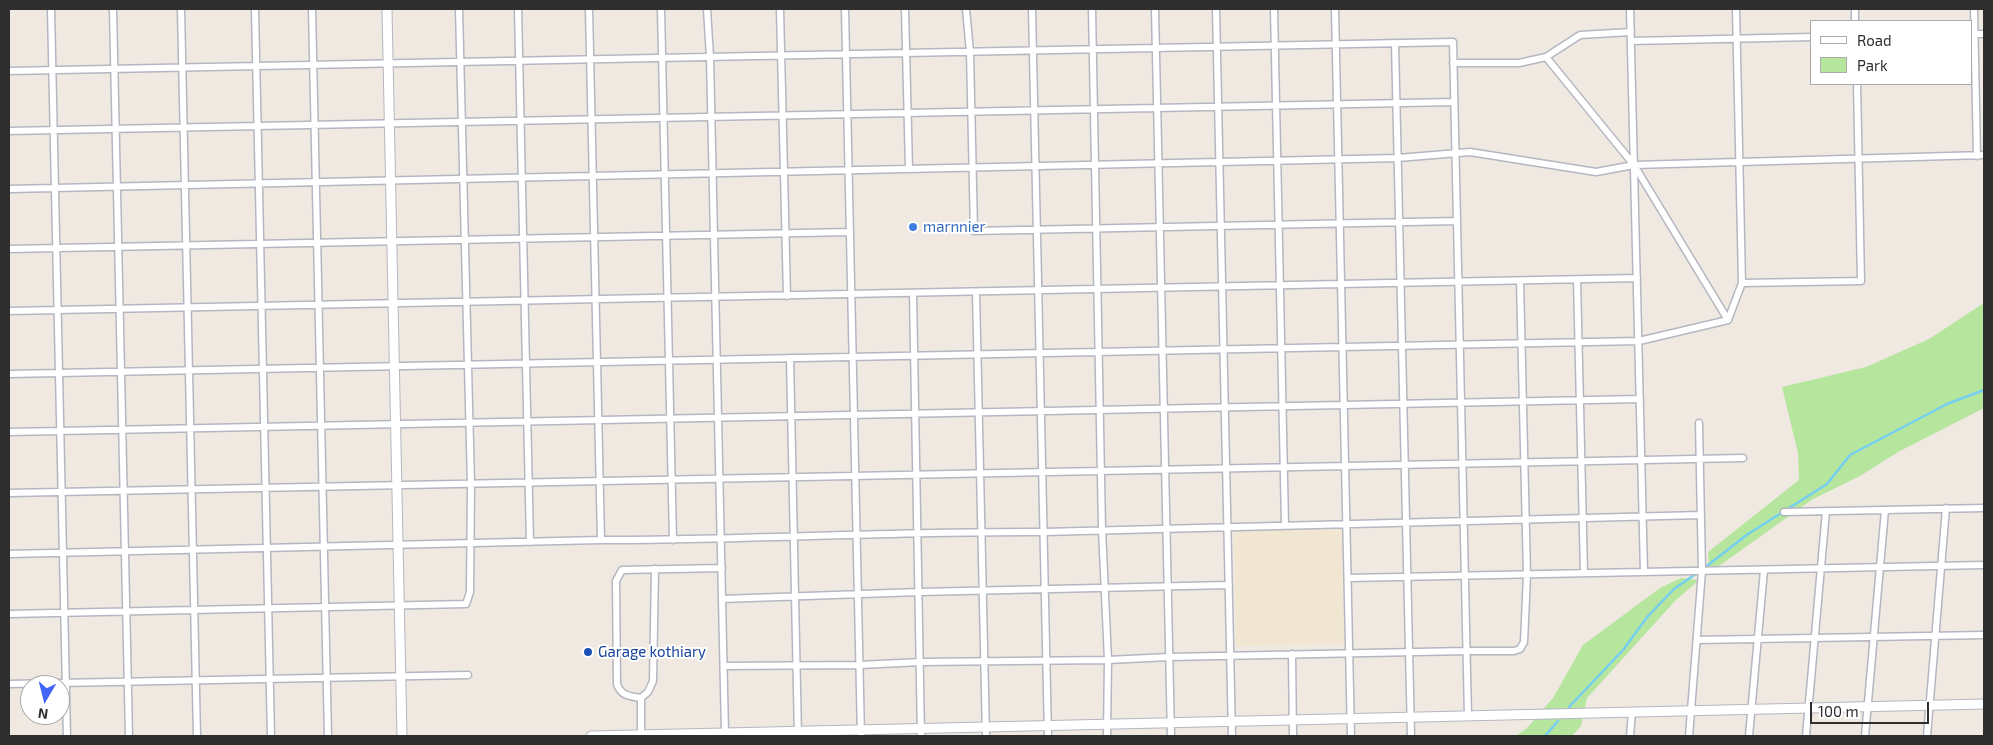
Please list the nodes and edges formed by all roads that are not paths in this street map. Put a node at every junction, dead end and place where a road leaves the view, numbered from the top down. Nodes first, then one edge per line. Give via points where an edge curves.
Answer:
1 (51, 9) edge
2 (113, 9) edge
3 (181, 9) edge
4 (255, 9) edge
5 (312, 9) edge
6 (387, 9) edge
7 (459, 9) edge
8 (518, 9) edge
9 (589, 9) edge
10 (661, 9) edge
11 (707, 9) edge
12 (780, 9) edge
13 (845, 9) edge
14 (905, 9) edge
15 (966, 9) edge
16 (1032, 9) edge
17 (1092, 9) edge
18 (1154, 9) edge
19 (1216, 9) edge
20 (1274, 9) edge
21 (1335, 9) edge
22 (1630, 9) edge
23 (1736, 9) edge
24 (1974, 9) edge
25 (1631, 32) junction
26 (1973, 34) edge
27 (1984, 34) edge
28 (1810, 37) edge
29 (1736, 39) junction
30 (1631, 41) junction
31 (1395, 43) junction
32 (1336, 44) junction
33 (1274, 46) junction
34 (1217, 47) junction
35 (1155, 48) junction
36 (1092, 49) junction
37 (1033, 51) junction
38 (970, 52) junction
39 (906, 53) junction
40 (846, 54) junction
41 (781, 56) junction
42 (710, 57) junction
43 (1546, 57) junction
44 (662, 58) junction
45 (590, 60) junction
46 (519, 61) junction
47 (460, 62) junction
48 (1453, 63) junction
49 (388, 64) junction
50 (313, 65) junction
51 (256, 66) junction
52 (182, 68) junction
53 (115, 69) junction
54 (52, 70) junction
55 (9, 71) edge
56 (1857, 85) edge
57 (1454, 102) junction
58 (1397, 103) junction
59 (1337, 104) junction
60 (1276, 106) junction
61 (1218, 107) junction
62 (1157, 108) junction
63 (1094, 109) junction
64 (1034, 110) junction
65 (971, 112) junction
66 (908, 113) junction
67 (847, 114) junction
68 (783, 116) junction
69 (712, 117) junction
70 (664, 118) junction
71 (592, 119) junction
72 (520, 121) junction
73 (462, 122) junction
74 (390, 124) junction
75 (315, 125) junction
76 (257, 126) junction
77 (184, 128) junction
78 (116, 129) junction
79 (53, 130) junction
80 (9, 131) edge
81 (1455, 153) junction
82 (1981, 155) edge
83 (1398, 158) junction
84 (1338, 159) junction
85 (1858, 159) junction
86 (1277, 161) junction
87 (1219, 162) junction
88 (1739, 162) junction
89 (1158, 164) junction
90 (1634, 164) junction
91 (1095, 165) junction
92 (1036, 166) junction
93 (973, 168) junction
94 (909, 169) junction
95 (848, 171) junction
96 (784, 172) junction
97 (713, 174) junction
98 (665, 175) junction
99 (593, 177) junction
100 (522, 178) junction
101 (463, 180) junction
102 (391, 182) junction
103 (316, 183) junction
104 (259, 184) junction
105 (185, 186) junction
106 (117, 187) junction
107 (55, 188) junction
108 (9, 189) edge
109 (1457, 221) junction
110 (1399, 222) junction
111 (1340, 223) junction
112 (1278, 225) junction
113 (1221, 226) junction
114 (1159, 227) junction
115 (1096, 229) junction
116 (1037, 230) junction
117 (850, 232) junction
118 (785, 233) junction
119 (714, 234) junction
120 (666, 235) junction
121 (594, 237) junction
122 (523, 238) junction
123 (465, 240) junction
124 (392, 241) junction
125 (317, 242) junction
126 (260, 244) junction
127 (186, 245) junction
128 (118, 246) junction
129 (56, 248) junction
130 (9, 249) edge
131 (1638, 278) junction
132 (1577, 280) junction
133 (1520, 281) junction
134 (1458, 282) junction
135 (1401, 283) junction
136 (1742, 283) junction
137 (1341, 284) junction
138 (1280, 286) junction
139 (1222, 287) junction
140 (1161, 288) junction
141 (1038, 290) junction
142 (1097, 290) junction
143 (976, 292) junction
144 (913, 293) junction
145 (851, 294) junction
146 (787, 296) junction
147 (716, 297) junction
148 (668, 298) junction
149 (596, 300) junction
150 (524, 301) junction
151 (466, 302) junction
152 (394, 304) junction
153 (318, 305) junction
154 (261, 306) junction
155 (188, 308) junction
156 (120, 309) junction
157 (58, 310) junction
158 (9, 311) edge
159 (1728, 320) junction
160 (1639, 341) junction
161 (1579, 342) junction
162 (1522, 343) junction
163 (1459, 344) junction
164 (1402, 345) junction
165 (1343, 347) junction
166 (1281, 348) junction
167 (1224, 349) junction
168 (1162, 350) junction
169 (1098, 351) junction
170 (1040, 353) junction
171 (977, 354) junction
172 (914, 355) junction
173 (852, 357) junction
174 (790, 358) junction
175 (717, 359) junction
176 (669, 360) junction
177 (597, 362) junction
178 (526, 363) junction
179 (468, 364) junction
180 (395, 366) junction
181 (320, 367) junction
182 (263, 368) junction
183 (189, 370) junction
184 (121, 372) junction
185 (59, 373) junction
186 (9, 374) edge
187 (1640, 399) junction
188 (1580, 400) junction
189 (1523, 402) junction
190 (1461, 403) junction
191 (1403, 404) junction
192 (1344, 405) junction
193 (1283, 406) junction
194 (1225, 408) junction
195 (1099, 409) junction
196 (1163, 409) junction
197 (1041, 412) junction
198 (915, 414) junction
199 (979, 414) junction
200 (854, 415) junction
201 (791, 416) junction
202 (718, 418) junction
203 (599, 420) junction
204 (670, 420) junction
205 (527, 422) junction
206 (469, 423) junction
207 (1699, 423) dead end
208 (396, 424) junction
209 (321, 426) junction
210 (264, 427) junction
211 (190, 429) junction
212 (122, 430) junction
213 (60, 431) junction
214 (9, 432) edge
215 (1743, 458) dead end
216 (1700, 459) junction
217 (1642, 460) junction
218 (1581, 461) junction
219 (1524, 462) junction
220 (1462, 464) junction
221 (1405, 465) junction
222 (1345, 466) junction
223 (1284, 467) junction
224 (1226, 468) junction
225 (1165, 470) junction
226 (1042, 472) junction
227 (1101, 472) junction
228 (980, 474) junction
229 (917, 475) junction
230 (855, 476) junction
231 (792, 478) junction
232 (720, 479) junction
233 (672, 480) junction
234 (600, 481) junction
235 (528, 483) junction
236 (471, 484) junction
237 (398, 485) junction
238 (323, 487) junction
239 (265, 488) junction
240 (192, 490) junction
241 (123, 491) junction
242 (62, 492) junction
243 (9, 493) edge
244 (1946, 508) junction
245 (1984, 508) edge
246 (1885, 510) junction
247 (1826, 511) junction
248 (1784, 512) dead end
249 (1701, 515) junction
250 (1643, 516) junction
251 (1583, 518) junction
252 (1526, 519) junction
253 (1463, 520) junction
254 (1406, 522) junction
255 (1346, 523) junction
256 (1285, 524) junction
257 (1228, 526) junction
258 (1166, 527) junction
259 (1102, 529) junction
260 (981, 531) junction
261 (1044, 532) junction
262 (918, 533) junction
263 (856, 534) junction
264 (794, 536) junction
265 (721, 537) junction
266 (601, 540) junction
267 (673, 540) junction
268 (530, 542) junction
269 (469, 544) junction
270 (399, 545) junction
271 (324, 546) junction
272 (267, 548) junction
273 (193, 550) junction
274 (125, 551) junction
275 (63, 552) junction
276 (9, 554) edge
277 (1941, 566) junction
278 (1984, 566) edge
279 (722, 568) junction
280 (1880, 568) junction
281 (655, 569) junction
282 (1820, 569) junction
283 (1764, 570) junction
284 (1702, 571) junction
285 (1644, 572) junction
286 (1584, 574) junction
287 (1527, 575) junction
288 (1464, 576) junction
289 (1407, 577) junction
290 (1348, 578) junction
291 (1228, 585) junction
292 (1167, 586) junction
293 (1105, 589) junction
294 (982, 590) junction
295 (1045, 590) junction
296 (919, 592) junction
297 (857, 595) junction
298 (794, 598) junction
299 (722, 599) junction
300 (400, 604) junction
301 (325, 606) junction
302 (268, 608) junction
303 (194, 609) junction
304 (126, 611) junction
305 (64, 612) junction
306 (9, 614) edge
307 (1935, 635) junction
308 (1984, 635) edge
309 (1874, 637) junction
310 (1814, 638) junction
311 (1757, 639) junction
312 (1697, 640) junction
313 (1466, 650) junction
314 (1409, 652) junction
315 (1349, 653) junction
316 (1292, 654) junction
317 (1230, 655) junction
318 (1169, 657) junction
319 (1046, 659) junction
320 (984, 660) junction
321 (1108, 660) junction
322 (921, 662) junction
323 (796, 664) junction
324 (859, 665) junction
325 (724, 666) junction
326 (66, 675) edge
327 (468, 675) dead end
328 (402, 676) junction
329 (327, 678) junction
330 (270, 679) junction
331 (196, 680) junction
332 (128, 682) junction
333 (70, 683) edge
334 (641, 698) junction
335 (1984, 704) edge
336 (1930, 706) junction
337 (1868, 707) junction
338 (1808, 708) junction
339 (1752, 710) junction
340 (1692, 711) junction
341 (1632, 712) junction
342 (1468, 716) junction
343 (1410, 718) junction
344 (1351, 719) junction
345 (1293, 720) junction
346 (1232, 722) junction
347 (1170, 723) junction
348 (1107, 724) junction
349 (1048, 726) junction
350 (986, 732) edge
351 (861, 733) edge
352 (921, 733) edge
353 (798, 734) edge
354 (641, 735) edge
355 (680, 735) edge
356 (725, 735) edge
357 (129, 736) edge
358 (197, 736) edge
359 (271, 736) edge
360 (328, 736) edge
361 (402, 736) edge
362 (591, 736) edge
363 (609, 736) edge
364 (1048, 736) edge
365 (1107, 736) edge
366 (1171, 736) edge
367 (1232, 736) edge
368 (1293, 736) edge
369 (1351, 736) edge
370 (1411, 736) edge
371 (1630, 736) edge
372 (1689, 736) edge
373 (1749, 736) edge
374 (1806, 736) edge
375 (1865, 736) edge
376 (1927, 736) edge

1 - 54 street
2 - 53 street
3 - 52 street
4 - 51 street
5 - 50 street
6 - 49 street
7 - 47 street
8 - 46 street
9 - 45 street
10 - 44 street
11 - 42 street
12 - 41 street
13 - 40 street
14 - 39 street
15 - 38 street
16 - 37 street
17 - 36 street
18 - 35 street
19 - 34 street
20 - 33 street
21 - 32 street
22 - 25 street
23 - 29 street
24 - 26 street
25 - 30 street
25 - 43 street via 1580,35
26 - 27 street
26 - 82 street
28 - 29 street
29 - 30 street
29 - 88 street
30 - 90 street
31 - 32 street
31 - 48 street via 1453,42
31 - 58 street
32 - 33 street
32 - 59 street
33 - 34 street
33 - 60 street
34 - 35 street
34 - 61 street
35 - 36 street
35 - 62 street
36 - 37 street
36 - 63 street
37 - 38 street
37 - 64 street
38 - 39 street
38 - 65 street
39 - 40 street
39 - 66 street
40 - 41 street
40 - 67 street
41 - 42 street
41 - 68 street
42 - 44 street
42 - 69 street
43 - 48 street via 1520,63
43 - 90 street
44 - 45 street
44 - 70 street
45 - 46 street
45 - 71 street
46 - 47 street
46 - 72 street
47 - 49 street
47 - 73 street
48 - 57 street
49 - 50 street
49 - 74 street
50 - 51 street
50 - 75 street
51 - 52 street
51 - 76 street
52 - 53 street
52 - 77 street
53 - 54 street
53 - 78 street
54 - 55 street
54 - 79 street
56 - 85 street
57 - 58 street
57 - 81 street
58 - 59 street
58 - 83 street
59 - 60 street
59 - 84 street
60 - 61 street
60 - 86 street
61 - 62 street
61 - 87 street
62 - 63 street
62 - 89 street
63 - 64 street
63 - 91 street
64 - 65 street
64 - 92 street
65 - 66 street
65 - 93 street
66 - 67 street
66 - 94 street
67 - 68 street
67 - 95 street
68 - 69 street
68 - 96 street
69 - 70 street
69 - 97 street
70 - 71 street
70 - 98 street
71 - 72 street
71 - 99 street
72 - 73 street
72 - 100 street
73 - 74 street
73 - 101 street
74 - 75 street
74 - 102 street
75 - 76 street
75 - 103 street
76 - 77 street
76 - 104 street
77 - 78 street
77 - 105 street
78 - 79 street
78 - 106 street
79 - 80 street
79 - 107 street
81 - 83 street
81 - 90 street via 1470,152 1596,172
81 - 109 street
82 - 85 street
83 - 84 street
83 - 110 street
84 - 86 street
84 - 111 street
85 - 88 street
85 - 136 street via 1861,281
86 - 87 street
86 - 112 street
87 - 89 street
87 - 113 street
88 - 90 street
88 - 136 street
89 - 91 street
89 - 114 street
90 - 131 street
90 - 159 street
91 - 92 street
91 - 115 street
92 - 93 street
92 - 116 street
93 - 94 street
93 - 116 street via 974,231
94 - 95 street
95 - 96 street
95 - 117 street
96 - 97 street
96 - 118 street
97 - 98 street
97 - 119 street
98 - 99 street
98 - 120 street
99 - 100 street
99 - 121 street
100 - 101 street
100 - 122 street
101 - 102 street
101 - 123 street
102 - 103 street
102 - 124 street
103 - 104 street
103 - 125 street
104 - 105 street
104 - 126 street
105 - 106 street
105 - 127 street
106 - 107 street
106 - 128 street
107 - 108 street
107 - 129 street
109 - 110 street
109 - 134 street
110 - 111 street
110 - 135 street
111 - 112 street
111 - 137 street
112 - 113 street
112 - 138 street
113 - 114 street
113 - 139 street
114 - 115 street
114 - 140 street
115 - 116 street
115 - 142 street
116 - 141 street
117 - 118 street
117 - 145 street
118 - 119 street
118 - 146 street
119 - 120 street
119 - 147 street
120 - 121 street
120 - 148 street
121 - 122 street
121 - 149 street
122 - 123 street
122 - 150 street
123 - 124 street
123 - 151 street
124 - 125 street
124 - 152 street
125 - 126 street
125 - 153 street
126 - 127 street
126 - 154 street
127 - 128 street
127 - 155 street
128 - 129 street
128 - 156 street
129 - 130 street
129 - 157 street
131 - 132 street
131 - 160 street
132 - 133 street
132 - 161 street
133 - 134 street
133 - 162 street
134 - 135 street
134 - 163 street
135 - 137 street
135 - 164 street
136 - 159 street
137 - 138 street
137 - 165 street
138 - 139 street
138 - 166 street
139 - 140 street
139 - 167 street
140 - 142 street
140 - 168 street
141 - 142 street
141 - 143 street
141 - 170 street
142 - 169 street
143 - 144 street
143 - 171 street
144 - 145 street
144 - 172 street
145 - 146 street
145 - 173 street
146 - 147 street
147 - 148 street
147 - 175 street
148 - 149 street
148 - 176 street
149 - 150 street
149 - 177 street
150 - 151 street
150 - 178 street
151 - 152 street
151 - 179 street
152 - 153 street
152 - 180 street
153 - 154 street
153 - 181 street
154 - 155 street
154 - 182 street
155 - 156 street
155 - 183 street
156 - 157 street
156 - 184 street
157 - 158 street
157 - 185 street
159 - 160 street
160 - 161 street
160 - 187 street
161 - 162 street
161 - 188 street
162 - 163 street
162 - 189 street
163 - 164 street
163 - 190 street
164 - 165 street
164 - 191 street
165 - 166 street
165 - 192 street
166 - 167 street
166 - 193 street
167 - 168 street
167 - 194 street
168 - 169 street
168 - 196 street
169 - 170 street
169 - 195 street
170 - 171 street
170 - 197 street
171 - 172 street
171 - 199 street
172 - 173 street
172 - 198 street
173 - 174 street
173 - 200 street
174 - 175 street
174 - 201 street
175 - 176 street
175 - 202 street
176 - 177 street
176 - 204 street
177 - 178 street
177 - 203 street
178 - 179 street
178 - 205 street
179 - 180 street
179 - 206 street
180 - 181 street
180 - 208 street
181 - 182 street
181 - 209 street
182 - 183 street
182 - 210 street
183 - 184 street
183 - 211 street
184 - 185 street
184 - 212 street
185 - 186 street
185 - 213 street
187 - 188 street
187 - 217 street
188 - 189 street
188 - 218 street
189 - 190 street
189 - 219 street
190 - 191 street
190 - 220 street
191 - 192 street
191 - 221 street
192 - 193 street
192 - 222 street
193 - 194 street
193 - 223 street
194 - 196 street
194 - 224 street
195 - 196 street
195 - 197 street
195 - 227 street
196 - 225 street
197 - 199 street
197 - 226 street
198 - 199 street
198 - 200 street
198 - 229 street
199 - 228 street
200 - 201 street
200 - 230 street
201 - 202 street
201 - 231 street
202 - 204 street
202 - 232 street
203 - 204 street
203 - 205 street
203 - 234 street
204 - 233 street
205 - 206 street
205 - 235 street
206 - 208 street
206 - 236 street
207 - 216 street
208 - 209 street
208 - 237 street
209 - 210 street
209 - 238 street
210 - 211 street
210 - 239 street
211 - 212 street
211 - 240 street
212 - 213 street
212 - 241 street
213 - 214 street
213 - 242 street
215 - 216 street
216 - 217 street
216 - 249 street
217 - 218 street
217 - 250 street
218 - 219 street
218 - 251 street
219 - 220 street
219 - 252 street
220 - 221 street
220 - 253 street
221 - 222 street
221 - 254 street
222 - 223 street
222 - 255 street
223 - 224 street
223 - 256 street
224 - 225 street
224 - 257 street
225 - 227 street
225 - 258 street
226 - 227 street
226 - 228 street
226 - 261 street
227 - 259 street
228 - 229 street
228 - 260 street
229 - 230 street
229 - 262 street
230 - 231 street
230 - 263 street
231 - 232 street
231 - 264 street
232 - 233 street
232 - 265 street
233 - 234 street
233 - 267 street
234 - 235 street
234 - 266 street
235 - 236 street
235 - 268 street
236 - 237 street
236 - 269 street
237 - 238 street
237 - 270 street
238 - 239 street
238 - 271 street
239 - 240 street
239 - 272 street
240 - 241 street
240 - 273 street
241 - 242 street
241 - 274 street
242 - 243 street
242 - 275 street
244 - 245 street
244 - 246 street
244 - 277 street
246 - 247 street
246 - 280 street
247 - 248 street
247 - 282 street
249 - 250 street
249 - 284 street
250 - 251 street
250 - 285 street
251 - 252 street
251 - 286 street
252 - 253 street
252 - 287 street
253 - 254 street
253 - 288 street
254 - 255 street
254 - 289 street
255 - 256 street
255 - 290 street
256 - 257 street
257 - 258 street
257 - 291 street
258 - 259 street
258 - 292 street
259 - 261 street
259 - 293 street
260 - 261 street
260 - 262 street
260 - 294 street
261 - 295 street
262 - 263 street
262 - 296 street
263 - 264 street
263 - 297 street
264 - 265 street
264 - 298 street
265 - 267 street
265 - 279 street
266 - 267 street
266 - 268 street
268 - 269 street
269 - 270 street
269 - 300 street via 470,592 466,604
270 - 271 street
270 - 300 street
271 - 272 street
271 - 301 street
272 - 273 street
272 - 302 street
273 - 274 street
273 - 303 street
274 - 275 street
274 - 304 street
275 - 276 street
275 - 305 street
277 - 278 street
277 - 280 street
277 - 307 street
279 - 281 street
279 - 299 street
280 - 282 street
280 - 309 street
281 - 334 street via 653,681
281 - 334 street via 622,570 616,581 617,684 624,695
282 - 283 street
282 - 310 street
283 - 284 street
283 - 311 street
284 - 285 street
284 - 312 street
285 - 286 street
286 - 287 street
287 - 288 street
287 - 313 street via 1524,642 1520,649
288 - 289 street
288 - 313 street
289 - 290 street
289 - 314 street
290 - 315 street
291 - 292 street
291 - 317 street
292 - 293 street
292 - 318 street
293 - 295 street
293 - 321 street
294 - 295 street
294 - 296 street
294 - 320 street
295 - 319 street
296 - 297 street
296 - 322 street
297 - 298 street
297 - 324 street
298 - 299 street
298 - 323 street
299 - 325 street
300 - 301 street
300 - 328 street
301 - 302 street
301 - 329 street
302 - 303 street
302 - 330 street
303 - 304 street
303 - 331 street
304 - 305 street
304 - 332 street
305 - 306 street
305 - 326 street
307 - 308 street
307 - 309 street
307 - 336 street
309 - 310 street
309 - 337 street
310 - 311 street
310 - 338 street
311 - 312 street
311 - 339 street
312 - 340 street
313 - 314 street
313 - 342 street
314 - 315 street
314 - 343 street
315 - 316 street
315 - 344 street
316 - 317 street
316 - 345 street
317 - 318 street
317 - 346 street
318 - 321 street
318 - 347 street
319 - 320 street
319 - 321 street
319 - 349 street
320 - 322 street
320 - 350 street
321 - 348 street
322 - 324 street
322 - 352 street
323 - 324 street
323 - 325 street
323 - 353 street
324 - 351 street
325 - 356 street
327 - 328 street
328 - 329 street
328 - 361 street
329 - 330 street
329 - 360 street
330 - 331 street
330 - 359 street
331 - 332 street
331 - 358 street
332 - 333 street
332 - 357 street
334 - 354 street
335 - 336 street
336 - 337 street
336 - 376 street
337 - 338 street
337 - 375 street
338 - 339 street
338 - 374 street
339 - 340 street
339 - 373 street
340 - 341 street
340 - 372 street
341 - 342 street
341 - 371 street
342 - 343 street
343 - 344 street
343 - 370 street
344 - 345 street
344 - 369 street
345 - 346 street
345 - 368 street
346 - 347 street
346 - 367 street
347 - 348 street
347 - 366 street
348 - 349 street
348 - 365 street
349 - 350 street
349 - 364 street
350 - 352 street
351 - 352 street
351 - 353 street
353 - 356 street
354 - 355 street
354 - 363 street
355 - 356 street
362 - 363 street

